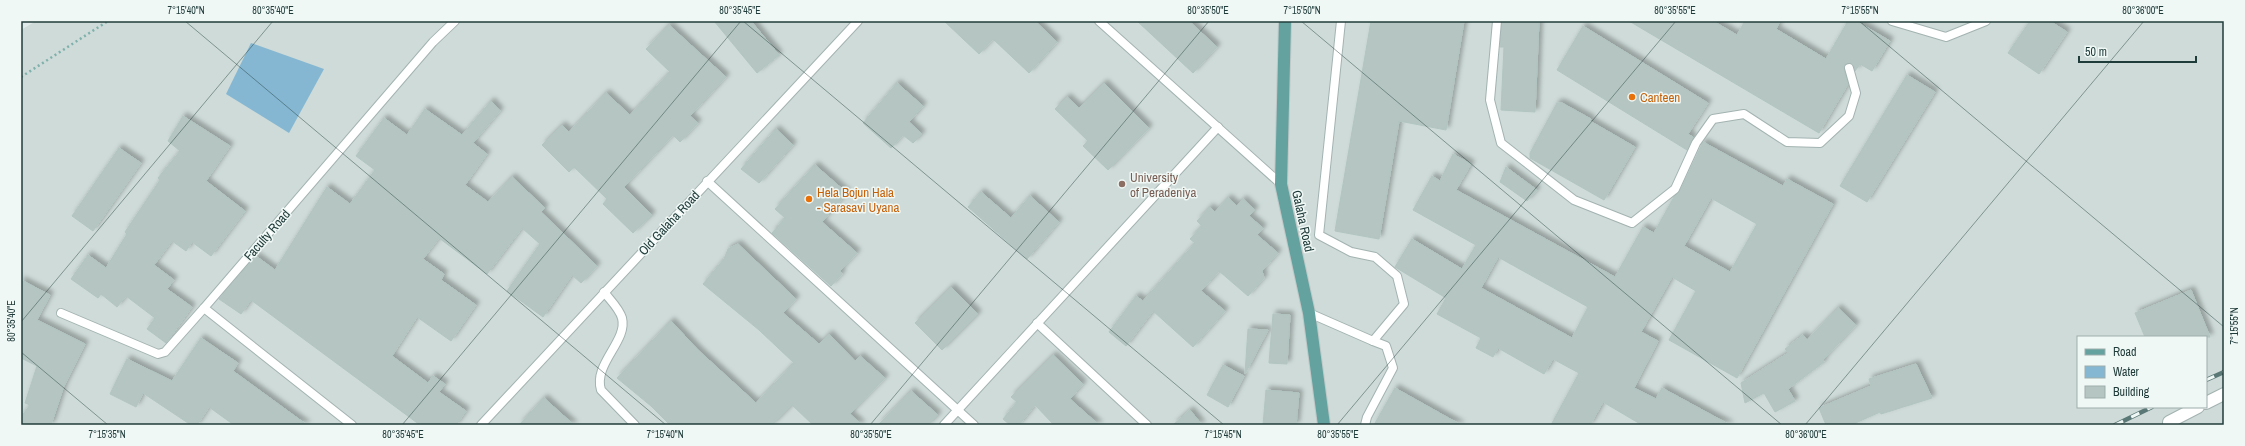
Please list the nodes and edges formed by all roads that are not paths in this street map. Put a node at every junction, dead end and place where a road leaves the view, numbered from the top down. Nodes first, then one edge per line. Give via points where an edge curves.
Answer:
1 (455, 21) edge
2 (858, 21) edge
3 (1099, 21) edge
4 (1285, 21) edge
5 (1341, 21) edge
6 (1497, 21) edge
7 (1986, 21) edge
8 (1895, 22) edge
9 (1849, 68) dead end
10 (1218, 127) junction
11 (707, 181) junction
12 (1281, 184) junction
13 (604, 292) junction
14 (204, 308) junction
15 (61, 313) dead end
16 (1309, 313) junction
17 (1037, 323) junction
18 (1373, 340) junction
19 (2224, 394) edge
20 (2207, 402) edge
21 (2196, 408) edge
22 (957, 410) junction
23 (2169, 422) dead end
24 (352, 425) edge
25 (481, 425) edge
26 (635, 425) edge
27 (944, 425) edge
28 (974, 425) edge
29 (1147, 425) edge
30 (1324, 425) edge
31 (1365, 425) edge

1 - 14 lane, Faculty Road via 433,42
2 - 11 lane, Old Galaha Road
3 - 10 lane
4 - 12 main road, Galaha Road
5 - 18 lane via 1319,235 1351,252 1375,257 1397,276 1404,304
6 - 9 lane via 1490,100 1501,143 1574,200 1632,223 1675,189 1696,143 1713,118 1744,114 1787,142 1820,143 1849,116 1856,93
7 - 8 lane via 1946,37
10 - 12 lane
10 - 17 lane
11 - 13 lane, Old Galaha Road
11 - 22 lane
12 - 16 main road, Galaha Road
13 - 25 lane, Old Galaha Road
13 - 26 lane via 622,318 622,329 600,375 599,384 601,390
14 - 15 lane, Faculty Road via 165,352 158,354
14 - 24 lane
16 - 18 lane
16 - 30 main road, Galaha Road
17 - 22 lane
17 - 29 lane
18 - 31 lane via 1386,346 1393,368
19 - 20 street
21 - 23 street
22 - 27 lane
22 - 28 lane

